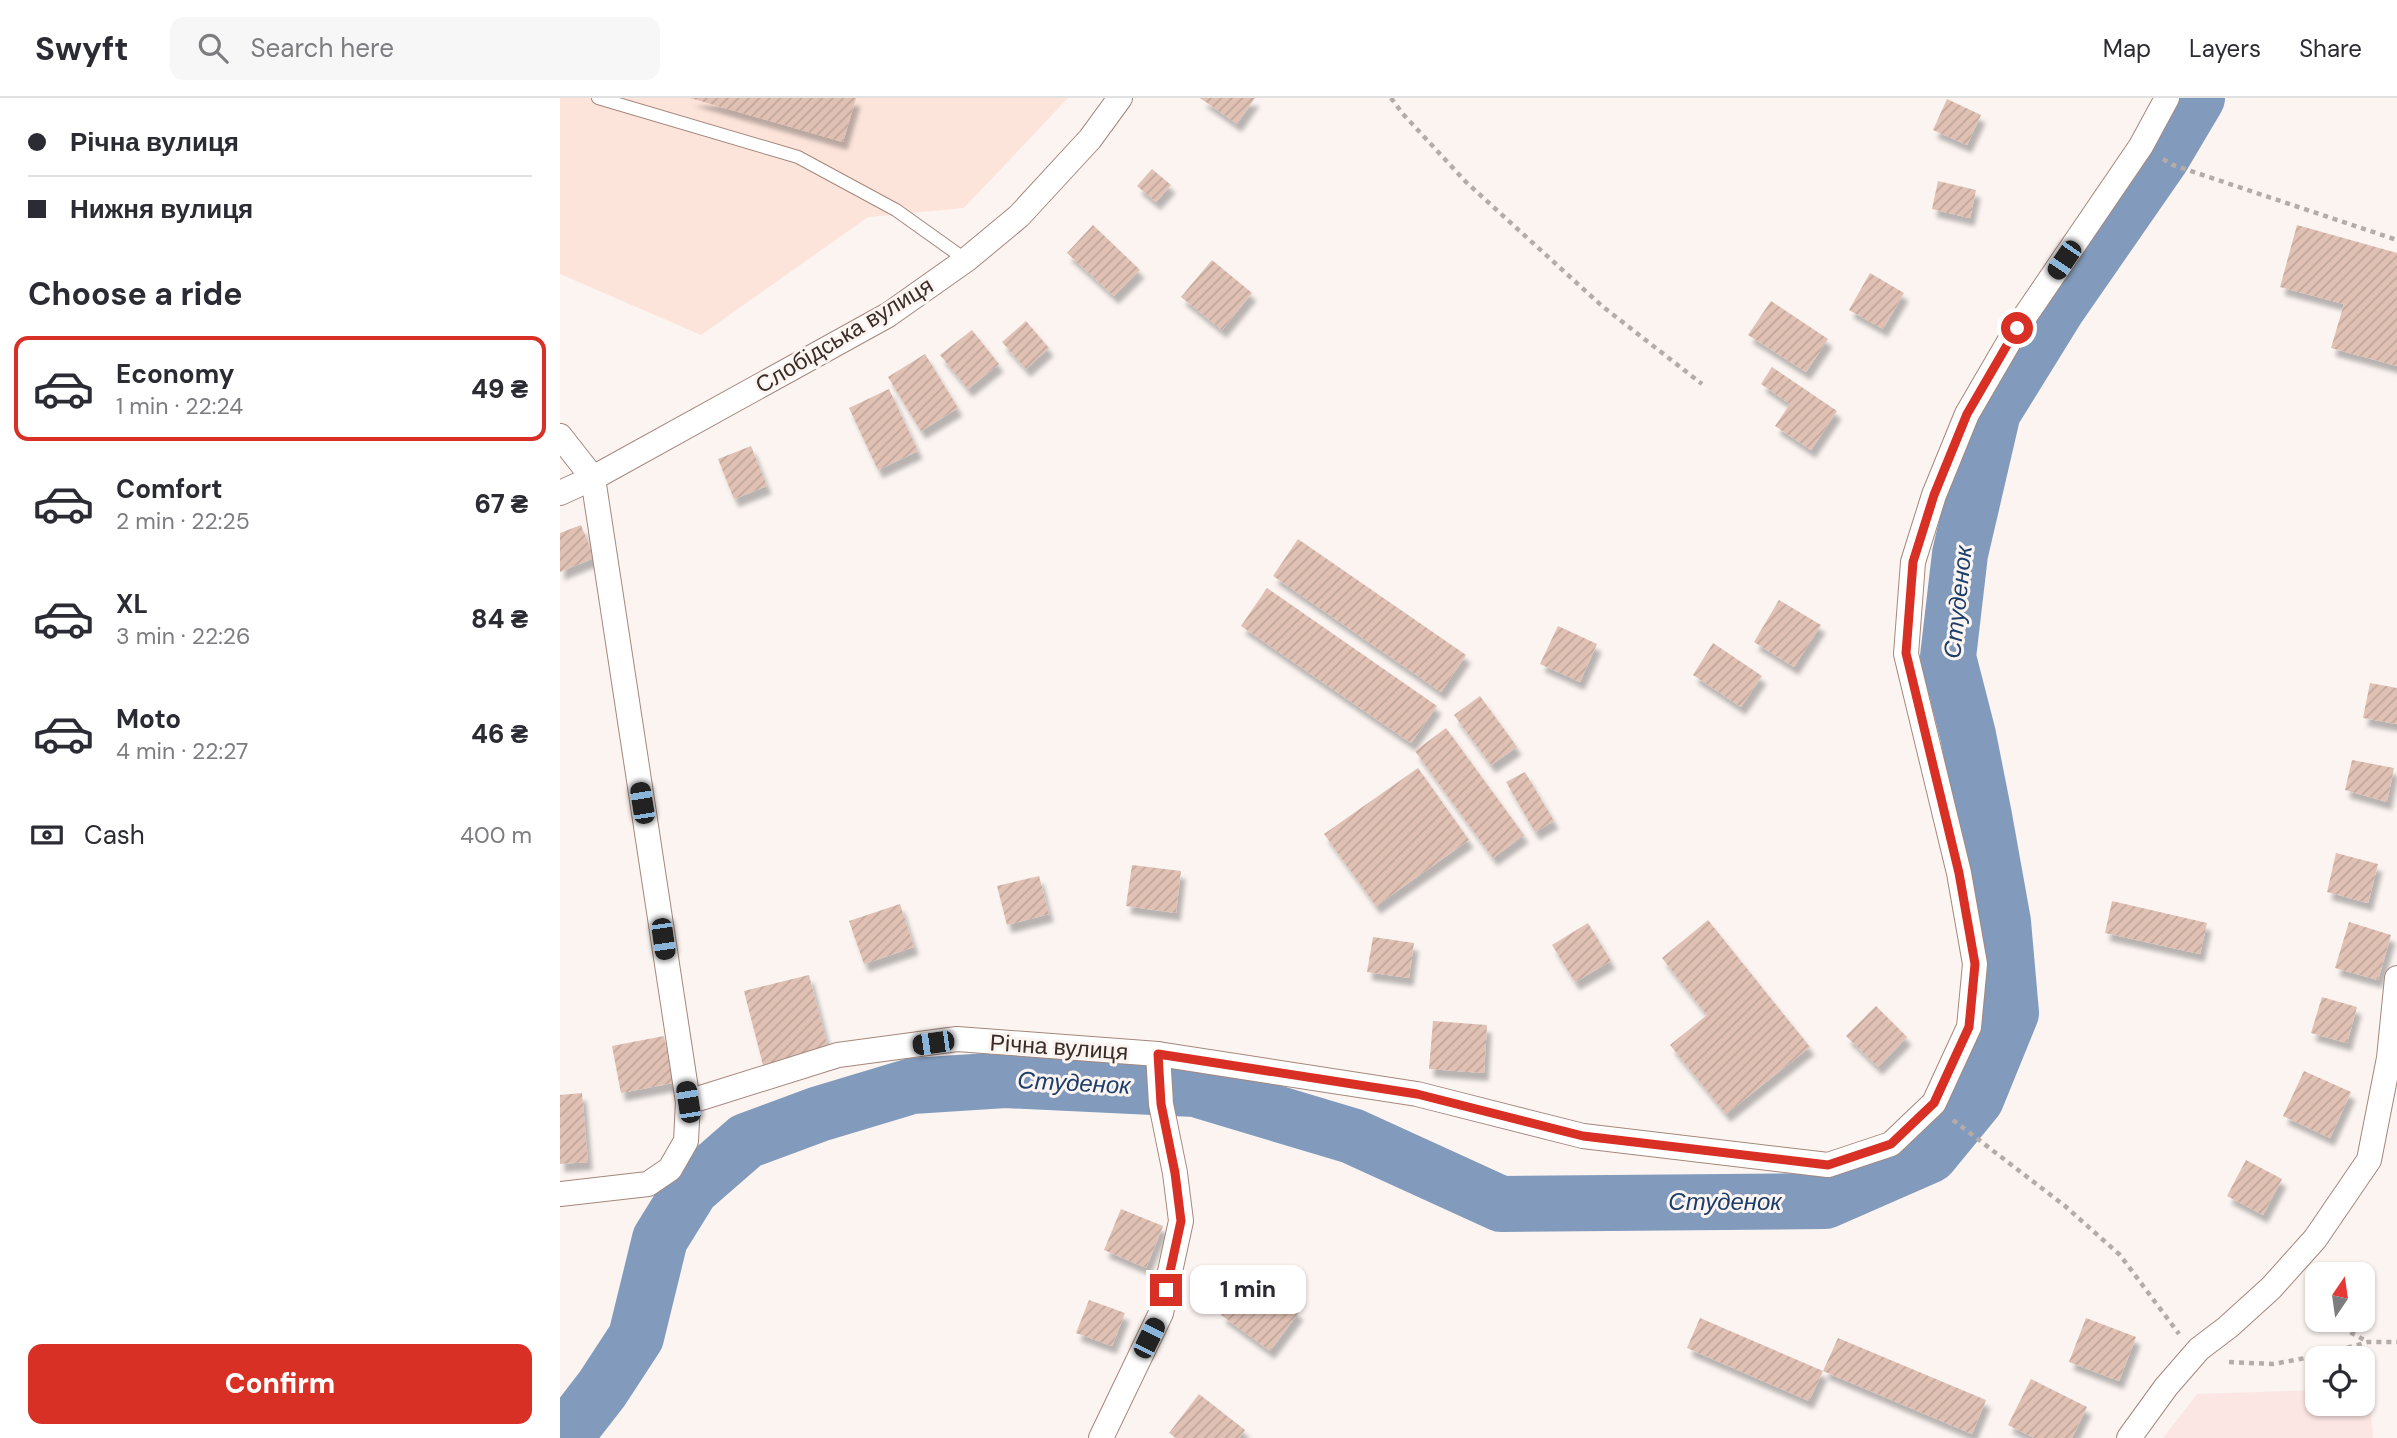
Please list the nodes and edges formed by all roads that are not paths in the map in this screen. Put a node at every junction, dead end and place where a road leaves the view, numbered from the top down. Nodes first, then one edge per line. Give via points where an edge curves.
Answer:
1 (598, 98) edge
2 (1120, 98) edge
3 (2167, 98) edge
4 (966, 260) junction
5 (560, 436) edge
6 (593, 478) junction
7 (560, 493) edge
8 (2397, 978) edge
9 (1159, 1064) junction
10 (688, 1102) junction
11 (560, 1194) edge
12 (1101, 1438) edge
13 (2129, 1438) edge

1 - 4 lane via 798,157 896,210
2 - 4 street, Слобідська вулиця via 1090,139 1019,216
3 - 9 street, Річна вулиця via 2141,146 2017,328 1967,414 1913,562 1906,653 1959,873 1975,964 1969,1027 1934,1103 1891,1144 1828,1165 1583,1136 1417,1094
4 - 6 street, Слобідська вулиця via 888,315
5 - 6 street
6 - 7 street, Слобідська вулиця
6 - 10 street
8 - 13 street via 2389,1058 2369,1160 2315,1239 2271,1288 2199,1349
9 - 10 street, Річна вулиця via 957,1040 838,1055
9 - 12 street via 1161,1104 1181,1221 1161,1313
10 - 11 street via 686,1141 670,1169 648,1184

